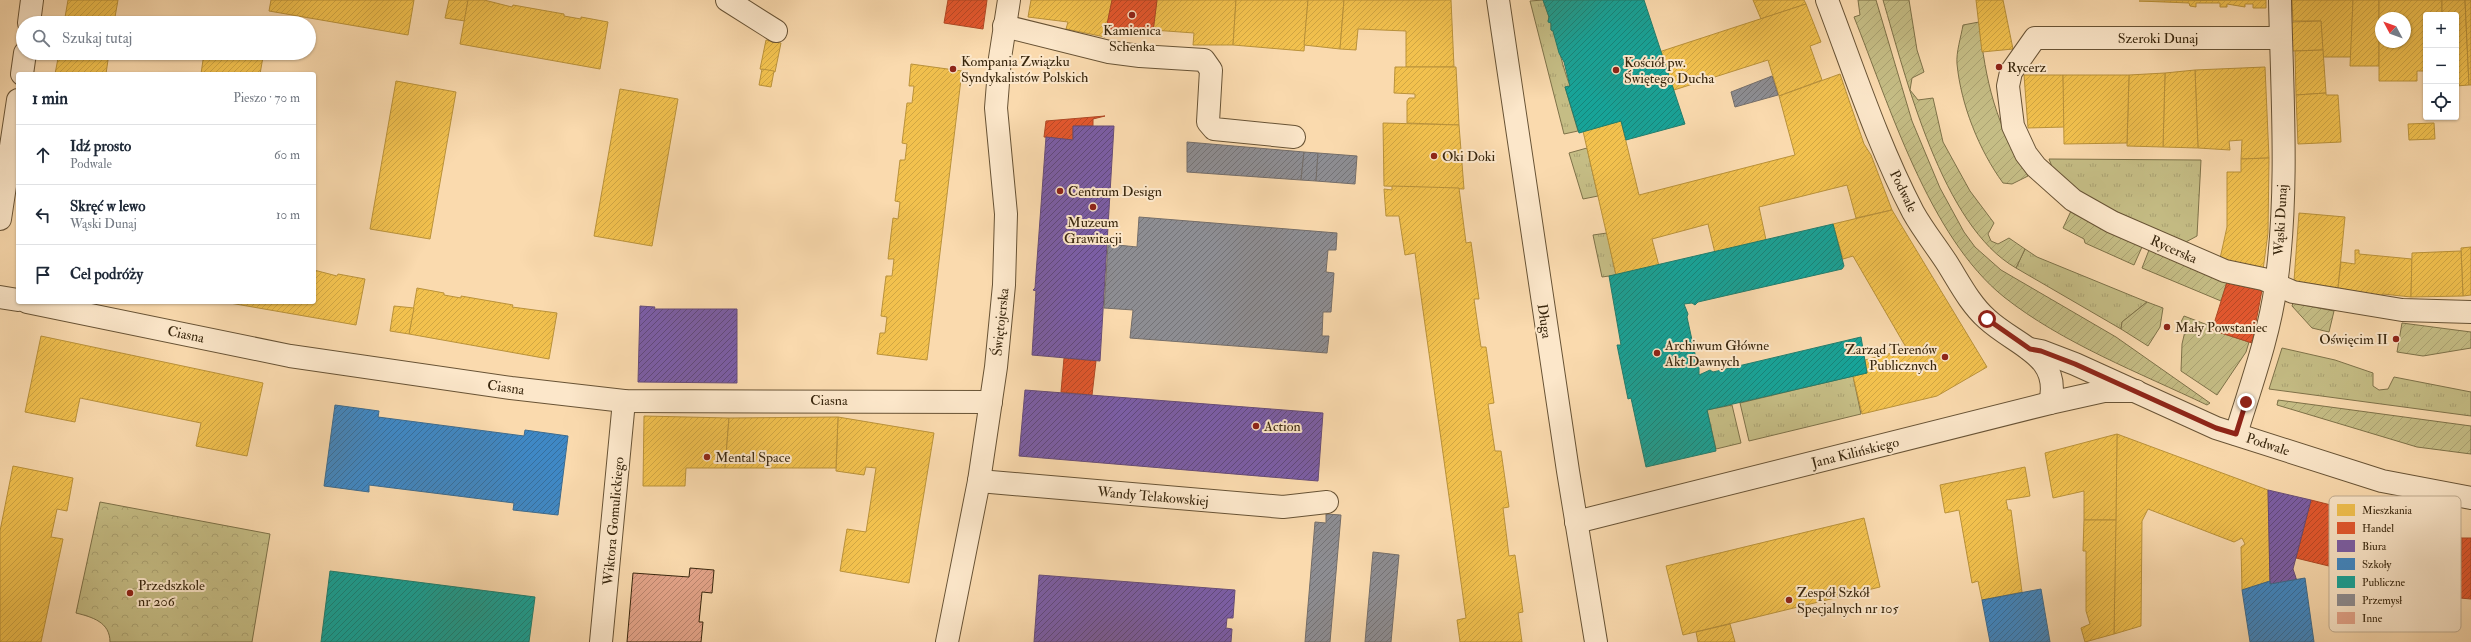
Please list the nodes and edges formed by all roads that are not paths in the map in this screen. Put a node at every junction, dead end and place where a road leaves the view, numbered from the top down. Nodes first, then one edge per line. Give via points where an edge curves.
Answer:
1 (32, 0) edge
2 (727, 0) edge
3 (1009, 0) edge
4 (1498, 0) edge
5 (1827, 0) edge
6 (2280, 0) edge
7 (30, 16) edge
8 (1004, 26) junction
9 (776, 31) dead end
10 (2035, 38) joint
11 (2281, 38) junction
12 (23, 60) edge
13 (22, 72) edge
14 (16, 106) edge
15 (6, 136) edge
16 (1294, 136) dead end
17 (0, 219) edge
18 (2276, 285) junction
19 (0, 297) edge
20 (16, 300) edge
21 (37, 304) edge
22 (2471, 312) edge
23 (2030, 349) junction
24 (2136, 392) junction
25 (624, 401) junction
26 (991, 402) junction
27 (2050, 403) junction
28 (2236, 434) junction
29 (979, 481) junction
30 (2461, 496) edge
31 (2461, 496) edge
32 (2471, 498) edge
33 (1327, 502) dead end
34 (1576, 522) junction
35 (601, 642) edge
36 (947, 642) edge
37 (1596, 642) edge

1 - 7 street
2 - 9 street
3 - 8 street, Świętojerska
4 - 34 street, Długa
5 - 23 street, Podwale via 1885,151 1914,213 1972,301 1987,319
6 - 11 street, Wąski Dunaj
8 - 16 street via 1109,52 1204,60 1211,70 1208,122 1214,129
8 - 26 street, Świętojerska via 996,108 1006,214 1006,249
10 - 11 street, Szeroki Dunaj
10 - 18 street, Rycerska via 2011,72 2008,86 2013,126 2026,154 2036,167 2073,200 2112,222 2224,271 2263,279
11 - 18 street, Wąski Dunaj via 2283,211
12 - 13 street
14 - 15 street
15 - 17 street
18 - 22 street, Rycerska via 2293,292 2402,310
18 - 28 street, Wąski Dunaj via 2268,329
19 - 20 street
21 - 25 street, Ciasna via 290,356 511,388
23 - 24 street, Podwale via 2056,356
23 - 27 street, Podwale via 2050,371 2054,388
24 - 27 street, Jana Kilińskiego via 2104,391
24 - 28 street, Podwale via 2216,428
25 - 26 street, Ciasna
25 - 35 street, Wiktora Gomulickiego
26 - 29 street, Świętojerska
27 - 34 street, Jana Kilińskiego
28 - 31 street, Podwale via 2382,481
29 - 33 street, Wandy Telakowskiej via 1283,507
29 - 36 street, Świętojerska
30 - 32 street, Podwale
34 - 37 street, Długa

